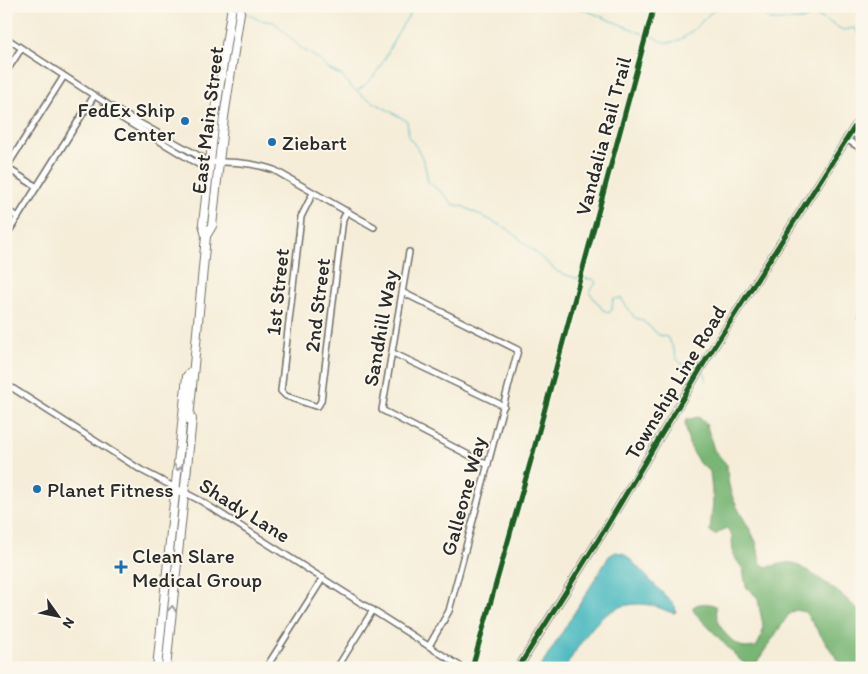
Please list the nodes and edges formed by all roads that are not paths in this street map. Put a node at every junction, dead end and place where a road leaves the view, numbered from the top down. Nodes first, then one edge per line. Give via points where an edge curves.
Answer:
1 (232, 6) edge
2 (241, 6) edge
3 (6, 38) edge
4 (21, 48) junction
5 (6, 72) edge
6 (64, 76) junction
7 (94, 96) junction
8 (862, 115) edge
9 (851, 132) junction
10 (862, 139) edge
11 (846, 140) junction
12 (862, 149) edge
13 (214, 162) junction
14 (7, 168) edge
15 (37, 187) junction
16 (313, 193) junction
17 (6, 210) edge
18 (347, 211) junction
19 (18, 217) junction
20 (374, 227) dead end
21 (6, 236) edge
22 (409, 252) dead end
23 (862, 258) edge
24 (861, 277) edge
25 (404, 293) junction
26 (862, 315) edge
27 (393, 353) junction
28 (193, 370) junction
29 (6, 384) edge
30 (320, 404) joint
31 (504, 406) junction
32 (488, 465) junction
33 (176, 488) junction
34 (184, 492) junction
35 (323, 578) junction
36 (373, 610) junction
37 (429, 646) junction
38 (157, 668) edge
39 (166, 668) edge
40 (266, 668) edge
41 (337, 668) edge
42 (464, 668) edge
43 (470, 668) edge
44 (518, 668) edge

1 - 13 main road, East Main Street
2 - 13 main road, East Main Street
3 - 4 street
4 - 5 street
4 - 6 street
6 - 7 street
6 - 14 street
7 - 13 street
7 - 15 street
8 - 9 street, Township Line Road
9 - 10 street
9 - 11 street, Township Line Road
11 - 12 street
11 - 44 street, Township Line Road via 707,358
13 - 16 street via 269,168
13 - 28 main road, East Main Street via 212,226 206,236
14 - 15 street
15 - 19 street
16 - 18 street
16 - 30 street, 1st Street via 302,217 282,391 286,396 315,406
17 - 19 street
18 - 20 street
18 - 30 street, 2nd Street via 343,219
19 - 21 street
22 - 25 street, Sandhill Way
23 - 24 street
24 - 26 street
25 - 27 street, Sandhill Way
25 - 31 street, Galleone Way via 518,350
27 - 31 street
27 - 32 street, Sandhill Way via 382,410
28 -> 33 main road, East Main Street via 187,376
28 - 34 main road
29 - 33 street, Shady Lane via 141,470
31 - 32 street, Galleone Way
32 - 37 street, Galleone Way via 449,611
33 - 34 street, Shady Lane
33 - 38 main road, East Main Street
34 - 35 street, Shady Lane
39 -> 34 main road
35 - 36 street, Shady Lane
35 - 40 street
36 - 37 street, Shady Lane
36 - 41 street
37 - 42 street, Shady Lane
42 - 43 street, Shady Lane

